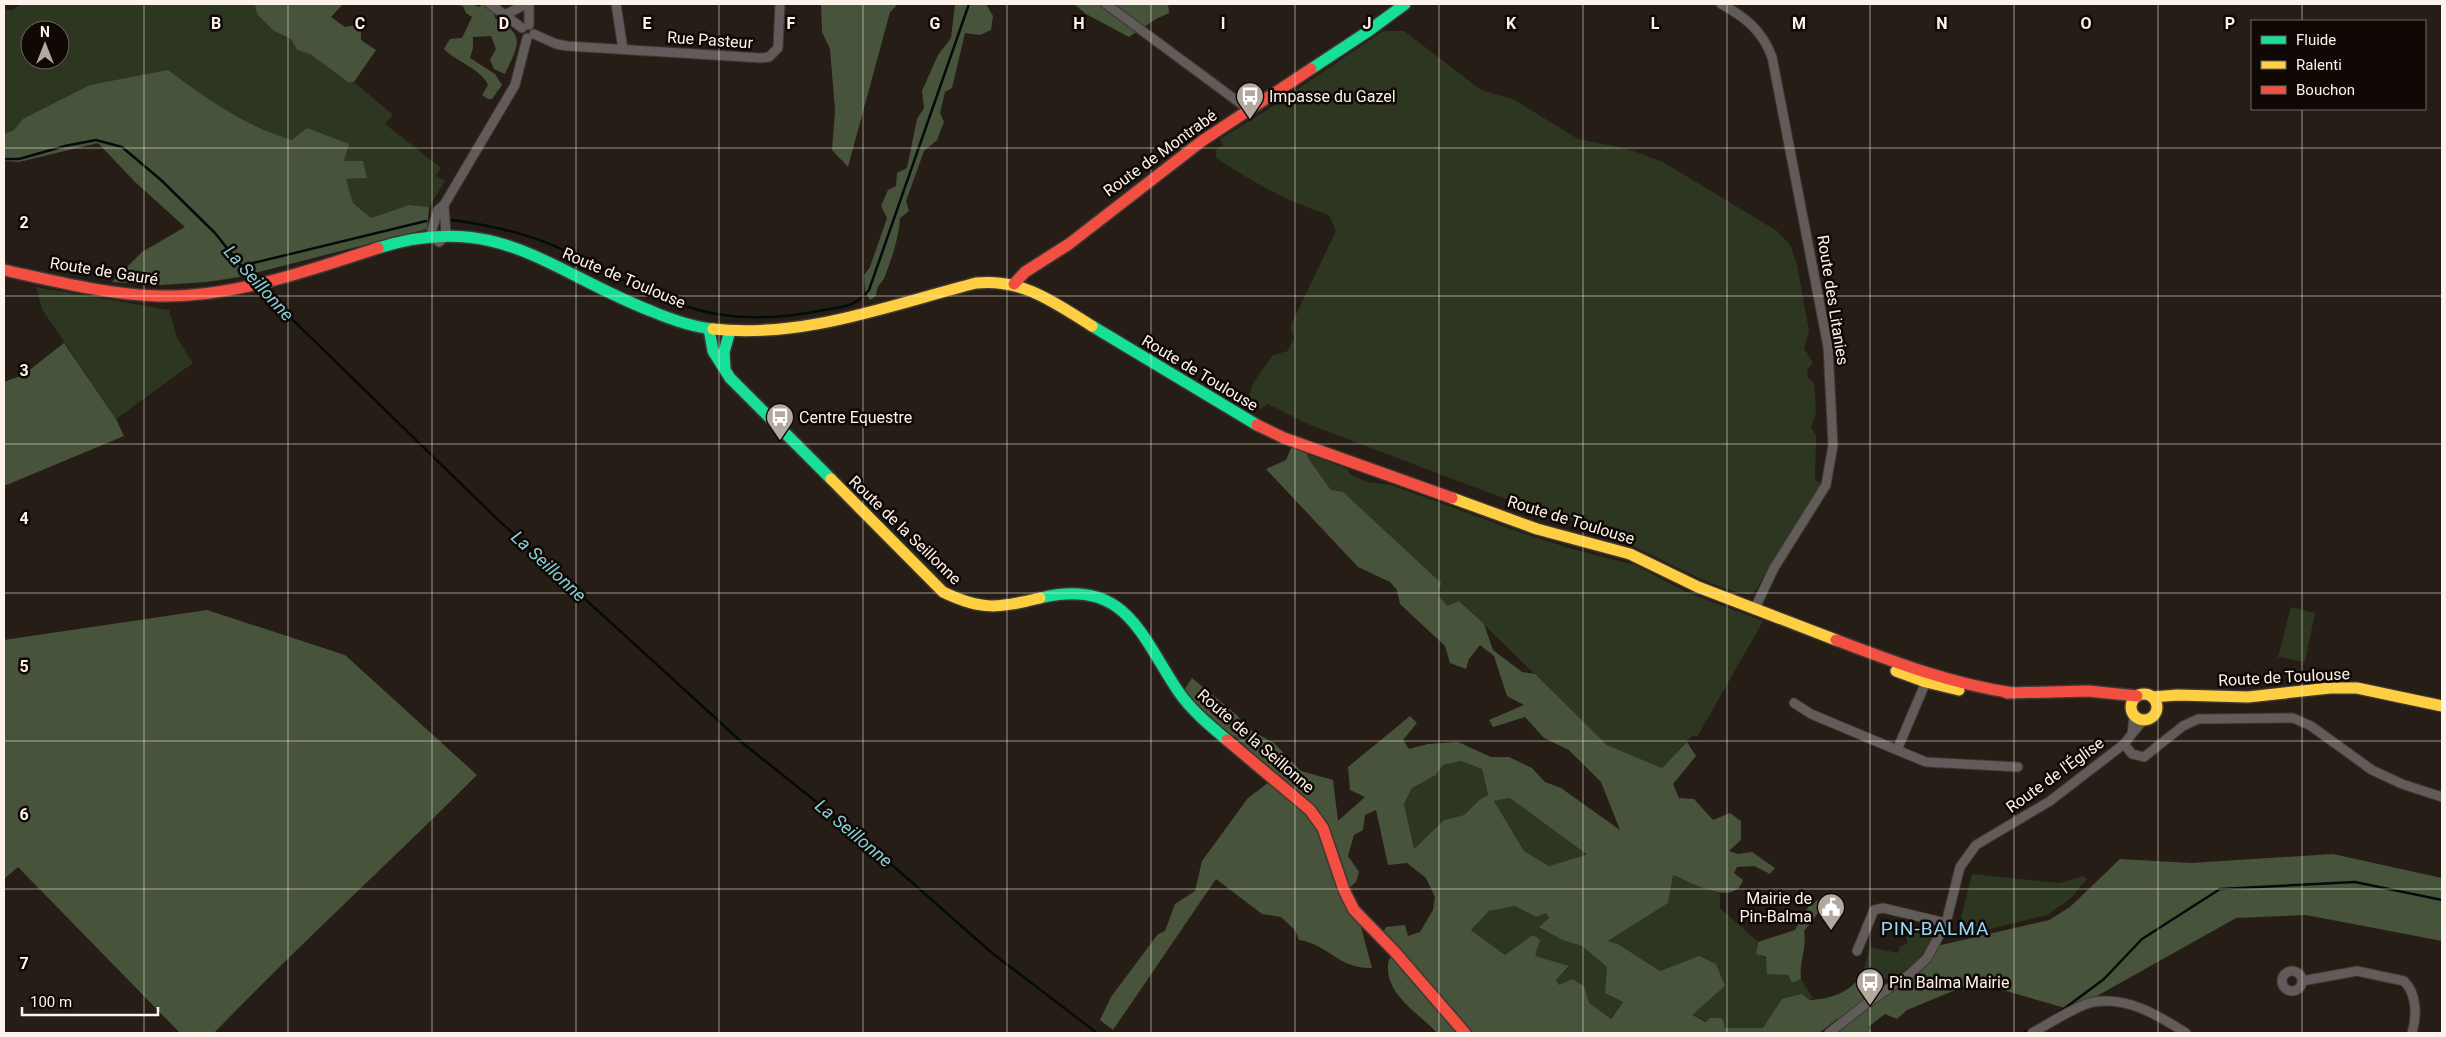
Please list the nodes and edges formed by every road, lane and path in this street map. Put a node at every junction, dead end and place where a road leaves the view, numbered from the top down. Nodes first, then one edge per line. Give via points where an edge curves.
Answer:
1 (490, 4) edge
2 (528, 4) edge
3 (616, 4) edge
4 (780, 4) edge
5 (1106, 4) edge
6 (1405, 4) edge
7 (1721, 4) edge
8 (505, 15) junction
9 (525, 27) junction
10 (530, 36) junction
11 (623, 49) junction
12 (1248, 109) junction
13 (444, 205) junction
14 (439, 238) junction
15 (4, 270) edge
16 (1014, 284) junction
17 (229, 289) joint
18 (709, 329) junction
19 (730, 331) junction
20 (724, 368) junction
21 (1755, 608) junction
22 (1928, 678) junction
23 (2185, 696) junction
24 (2152, 697) junction
25 (1794, 703) dead end
26 (2442, 706) edge
27 (2137, 709) junction
28 (2156, 710) junction
29 (2127, 741) junction
30 (1898, 750) junction
31 (2018, 767) dead end
32 (2442, 797) edge
33 (1946, 923) junction
34 (1857, 951) dead end
35 (2302, 981) dead end
36 (1466, 1033) edge
37 (1829, 1033) edge
38 (2032, 1033) edge
39 (2186, 1033) edge
40 (2412, 1033) edge

1 - 8 street
2 - 8 street
2 - 9 street
3 - 11 street
4 - 11 street, Rue Pasteur via 778,48 769,56
5 - 12 street
6 - 12 street, Route de Montrabé via 1370,31
7 - 21 street, Route des Litanies via 1758,29 1772,57 1823,316 1831,381 1833,445 1826,485 1774,568
8 - 9 street
9 - 10 street via 522,34
10 - 11 street, Rue Pasteur via 556,44
10 - 13 street via 515,84
12 - 16 street, Route de Montrabé via 1158,173 1067,246 1023,273
13 - 14 street
13 - 14 street via 438,210
14 - 17 street, Route de Toulouse
14 - 18 street, Route de Toulouse via 476,237 508,243 656,313
15 - 17 street, Route de Gauré via 143,296 188,295
16 - 19 street, Route de Toulouse via 976,283 804,326 758,332
16 - 21 street, Route de Toulouse via 1038,293 1263,429 1537,529 1630,554 1698,587
18 - 19 street, Route de Toulouse
18 - 20 street, Route de la Seillonne via 713,351
19 - 20 street via 724,352
20 - 36 street, Route de la Seillonne via 761,411 932,582 956,601 992,608 1052,595 1081,593 1107,601 1131,616 1145,632 1173,684 1191,707 1310,810 1322,828 1354,910
21 - 22 street, Route de Toulouse
22 - 27 street, Route de Toulouse via 2013,693 2102,692 2123,699
22 - 30 street
23 - 24 street, Route de Toulouse
23 - 26 street, Route de Toulouse via 2248,697 2357,688
23 - 28 street, Route de Toulouse via 2167,701
24 - 27 street, Route de Toulouse via 2145,694
24 - 28 street
25 - 30 street via 1811,714
27 - 28 street, Route de Toulouse via 2152,717
27 - 29 street
29 - 32 street via 2132,754 2144,757 2183,726 2198,719 2293,718 2311,726 2372,770
29 - 33 street, Route de l'Église via 2038,809 1976,845 1960,867
30 - 31 street via 1926,762
33 - 34 street via 1883,908 1874,910
33 - 37 street, Route de l'Église via 1934,947 1917,968
35 - 40 street via 2357,971 2404,981 2415,1004
38 - 39 street via 2092,1002 2114,1001 2142,1008

